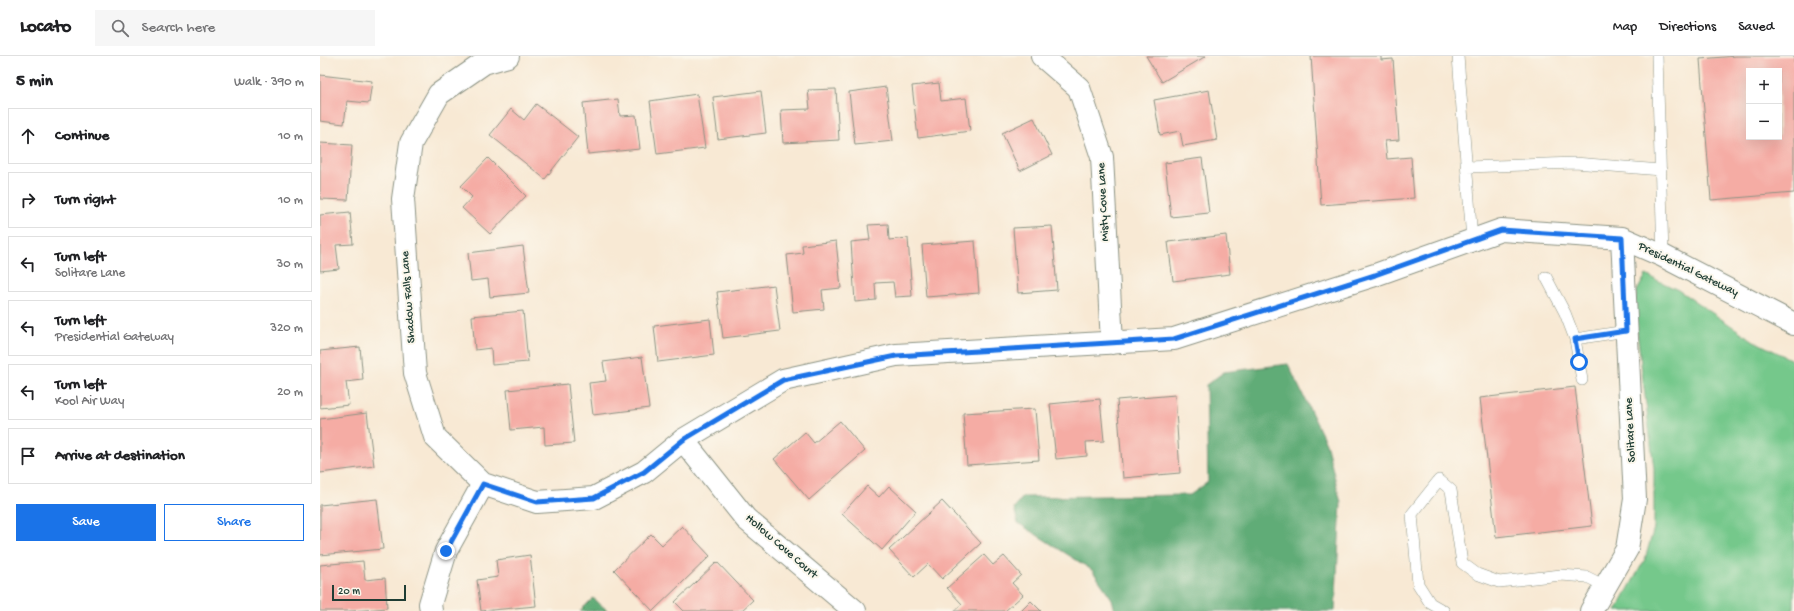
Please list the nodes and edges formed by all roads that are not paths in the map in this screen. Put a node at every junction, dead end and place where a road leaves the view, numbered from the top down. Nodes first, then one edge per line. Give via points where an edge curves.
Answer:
1 (508, 56) edge
2 (1042, 56) edge
3 (1458, 56) edge
4 (1657, 56) edge
5 (1467, 167) junction
6 (1661, 170) junction
7 (1622, 238) junction
8 (1472, 240) junction
9 (1663, 256) junction
10 (1546, 277) dead end
11 (1794, 324) edge
12 (1626, 331) junction
13 (1575, 339) junction
14 (1112, 343) junction
15 (1582, 380) dead end
16 (683, 440) junction
17 (483, 484) junction
18 (1605, 586) junction
19 (431, 611) edge
20 (855, 611) edge
21 (1444, 611) edge
22 (1591, 611) edge

1 - 17 street, Shadow Falls Lane via 484,63 439,94 411,143 403,199 415,373 435,437
2 - 14 street, Misty Cove Lane via 1079,88 1102,157
3 - 5 lane
4 - 6 lane
5 - 6 lane via 1575,163
5 - 8 lane
6 - 9 lane
7 - 8 street, Presidential Gateway via 1501,230
7 - 9 street, Presidential Gateway
7 - 12 street, Solitare Lane
8 - 14 street, Presidential Gateway via 1375,275 1174,339
9 - 11 street, Presidential Gateway
10 - 13 lane
12 - 13 lane
12 - 18 street, Solitare Lane via 1635,499 1627,549
13 - 15 lane
14 - 16 street, Presidential Gateway via 896,356 783,380
16 - 17 street, Presidential Gateway via 644,472 594,498 537,502
16 - 20 street, Hollow Cove Court via 746,519
17 - 19 street via 446,551 430,604
18 - 21 lane via 1587,577 1561,575 1499,582 1476,574 1462,563 1451,490 1439,480 1412,514 1418,584 1430,603
18 - 22 street, Solitare Lane

